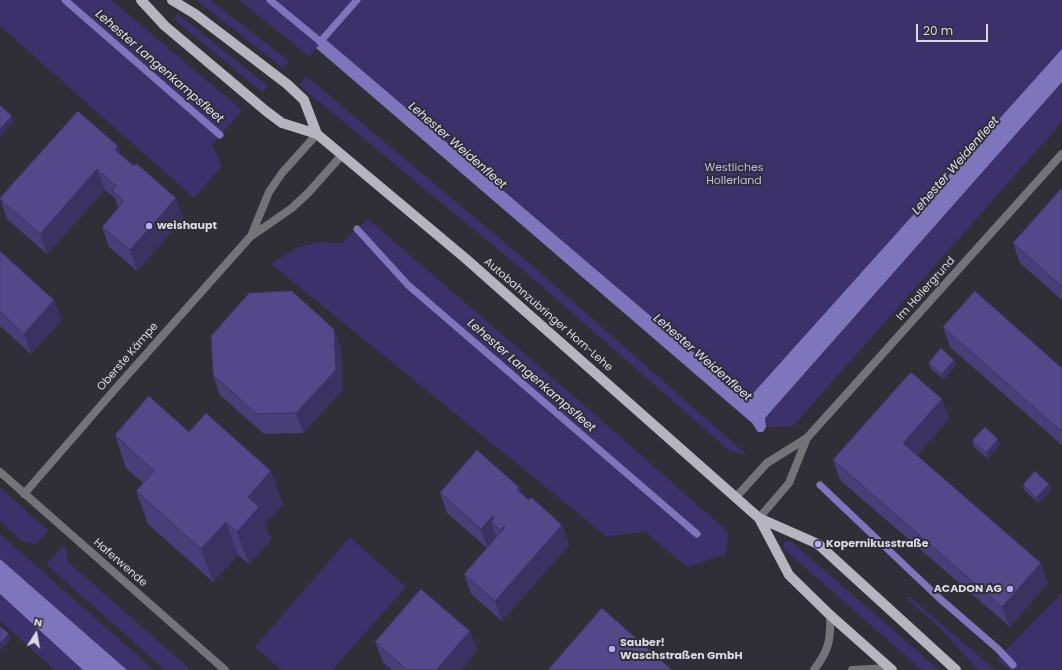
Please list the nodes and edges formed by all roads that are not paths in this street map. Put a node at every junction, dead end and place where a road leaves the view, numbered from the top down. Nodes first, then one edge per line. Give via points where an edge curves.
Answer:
1 (141, 0) edge
2 (172, 0) edge
3 (317, 134) junction
4 (1062, 154) edge
5 (342, 155) junction
6 (250, 237) junction
7 (806, 438) junction
8 (0, 472) edge
9 (24, 494) junction
10 (736, 497) junction
11 (759, 518) junction
12 (830, 615) junction
13 (891, 669) edge
14 (226, 670) edge
15 (814, 670) edge
16 (852, 670) edge
17 (956, 670) edge

1 - 3 main road, Autobahnzubringer Horn-Lehe via 165,26 266,111 282,123
2 - 3 main road, Autobahnzubringer Horn-Lehe via 195,14 287,84 304,100
3 - 5 main road, Autobahnzubringer Horn-Lehe
3 - 6 street, Oberste Kämpe via 282,173 269,192
4 - 7 street, Im Hollergrund
5 - 6 street, Oberste Kämpe via 292,208
5 - 10 main road, Autobahnzubringer Horn-Lehe via 465,258
6 - 9 street, Oberste Kämpe
7 - 10 street, Im Hollergrund via 767,463
7 - 11 street, Im Hollergrund via 789,483
8 - 9 street, Haferwende
9 - 14 street, Haferwende
10 - 11 main road, Autobahnzubringer Horn-Lehe
11 - 12 main road, Autobahnzubringer Horn-Lehe via 789,575
11 - 17 main road, Autobahnzubringer Horn-Lehe via 818,544
12 - 13 main road, Autobahnzubringer Horn-Lehe
12 - 15 street via 831,631 826,654
13 - 16 street

